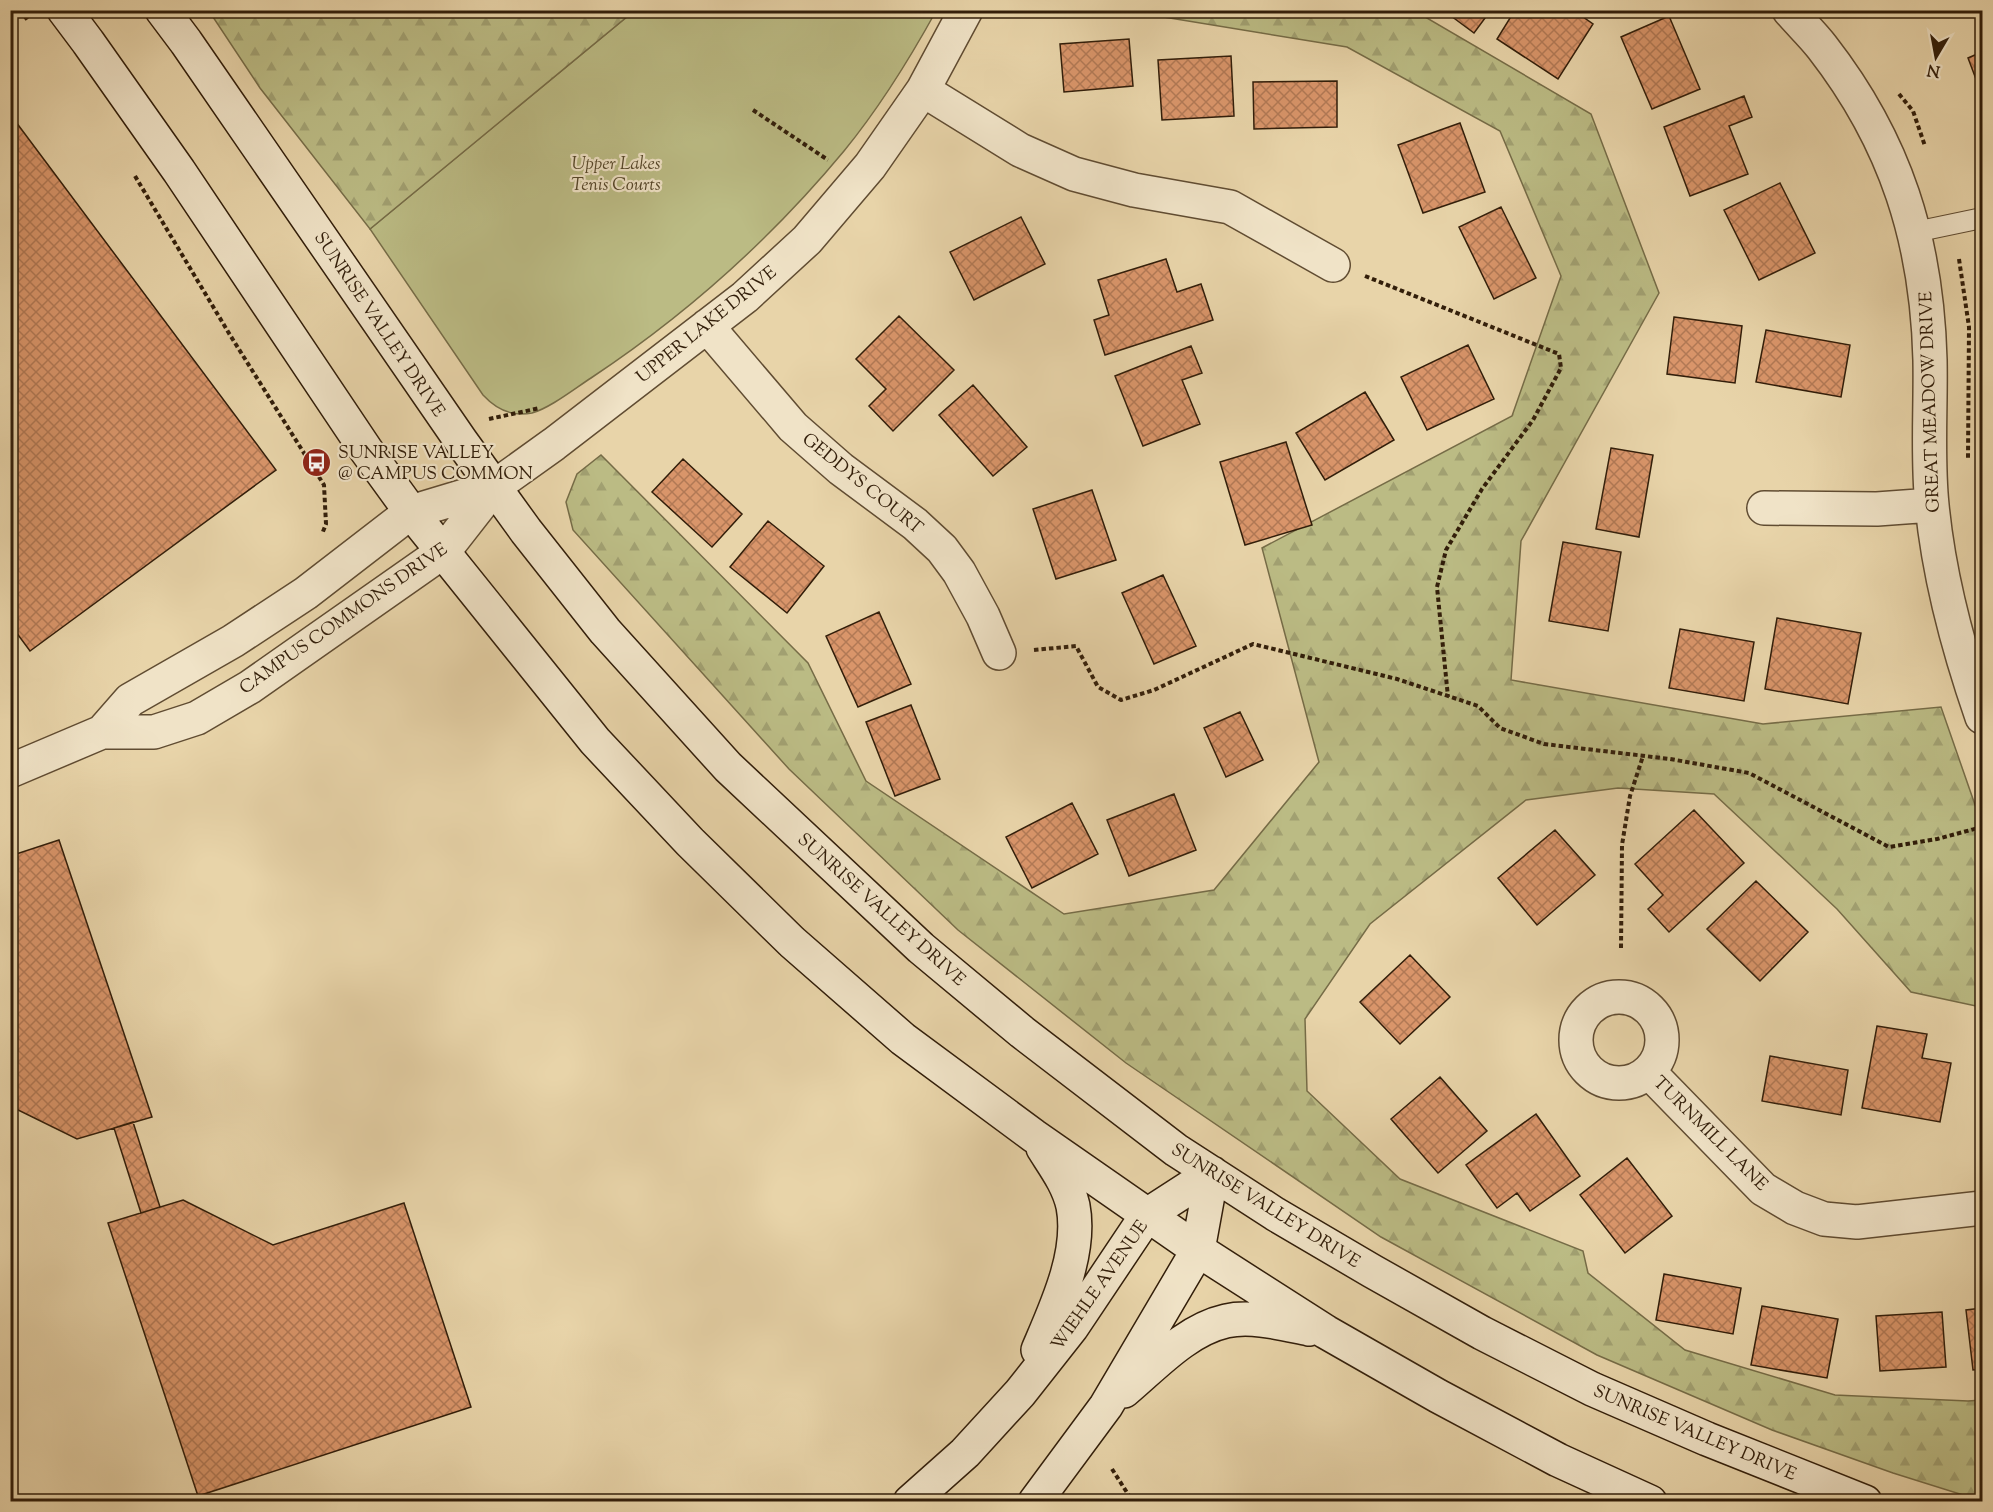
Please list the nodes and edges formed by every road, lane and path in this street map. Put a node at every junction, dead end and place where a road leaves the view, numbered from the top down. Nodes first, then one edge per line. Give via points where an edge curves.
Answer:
1 (20, 10) edge
2 (64, 10) edge
3 (162, 10) edge
4 (966, 10) edge
5 (1789, 10) edge
6 (34, 29) dead end
7 (923, 90) junction
8 (753, 110) dead end
9 (825, 170) dead end
10 (132, 171) dead end
11 (1983, 218) edge
12 (1915, 232) junction
13 (1333, 265) joint
14 (707, 326) junction
15 (546, 407) dead end
16 (488, 419) dead end
17 (494, 487) junction
18 (1932, 505) junction
19 (1764, 508) dead end
20 (411, 512) junction
21 (322, 534) dead end
22 (444, 551) junction
23 (999, 654) joint
24 (1448, 696) junction
25 (1983, 717) edge
26 (102, 732) junction
27 (1642, 756) junction
28 (10, 771) edge
29 (1983, 827) edge
30 (1621, 948) dead end
31 (1649, 1072) dead end
32 (1034, 1136) junction
33 (1212, 1173) junction
34 (1983, 1208) edge
35 (1147, 1215) junction
36 (1198, 1250) junction
37 (1326, 1332) junction
38 (1020, 1393) junction
39 (1106, 1406) junction
40 (1112, 1469) dead end
41 (910, 1502) edge
42 (1035, 1502) edge
43 (1133, 1502) edge
44 (1650, 1502) edge
45 (1865, 1502) edge

1 - 6 path
2 - 20 main road via 179,171
3 - 17 main road, SUNRISE VALLEY DRIVE
4 - 7 main road, UPPER LAKE DRIVE
5 - 12 main road, GREAT MEADOW DRIVE via 1822,47 1862,105 1894,168
7 - 13 main road via 1020,150 1074,174 1134,190 1230,207
7 - 14 main road, UPPER LAKE DRIVE via 870,166 807,240
8 - 9 path via 831,162
10 - 21 path via 324,485 326,524
11 - 12 lane
12 - 18 main road, GREAT MEADOW DRIVE via 1930,359
13 - 24 path via 1559,354 1561,368 1533,420 1482,489 1446,550 1437,587
14 - 17 main road, UPPER LAKE DRIVE
14 - 23 main road, GEDDYS COURT via 793,427 942,549 959,572
15 - 16 path
17 - 20 main road, CAMPUS COMMONS DRIVE
17 - 22 main road, CAMPUS COMMONS DRIVE
17 - 33 main road, SUNRISE VALLEY DRIVE via 605,631 744,783 904,933 976,994 1100,1094
18 - 19 main road via 1877,509
18 - 25 main road, GREAT MEADOW DRIVE via 1946,594 1963,661
20 - 22 main road
20 - 26 main road, CAMPUS COMMONS DRIVE via 306,593 234,641 130,700
22 - 26 main road, CAMPUS COMMONS DRIVE via 250,687 197,718 154,732
22 - 32 main road via 595,741 699,851 792,942 903,1039
23 - 24 path via 1076,646 1098,687 1121,700 1154,690 1253,644 1397,679
24 - 27 path via 1478,706 1500,728 1544,744
26 - 28 main road, CAMPUS COMMONS DRIVE
27 - 29 path via 1749,773 1889,847
27 - 30 path via 1622,844
31 - 34 main road, TURNMILL LANE via 1763,1189 1796,1208 1824,1219 1857,1222
32 - 35 main road
32 - 38 main road via 1064,1182 1073,1207 1074,1233 1059,1301
33 - 35 main road, WIEHLE AVENUE
33 - 36 main road
33 - 45 main road, SUNRISE VALLEY DRIVE via 1372,1271 1592,1389
35 - 36 main road
35 - 38 main road, WIEHLE AVENUE via 1072,1327
36 - 37 main road
36 - 39 main road
37 - 39 main road via 1268,1320 1227,1321 1201,1330 1172,1350
37 - 44 main road via 1558,1460
38 - 41 main road, WIEHLE AVENUE via 965,1453
39 - 42 main road
40 - 43 path

